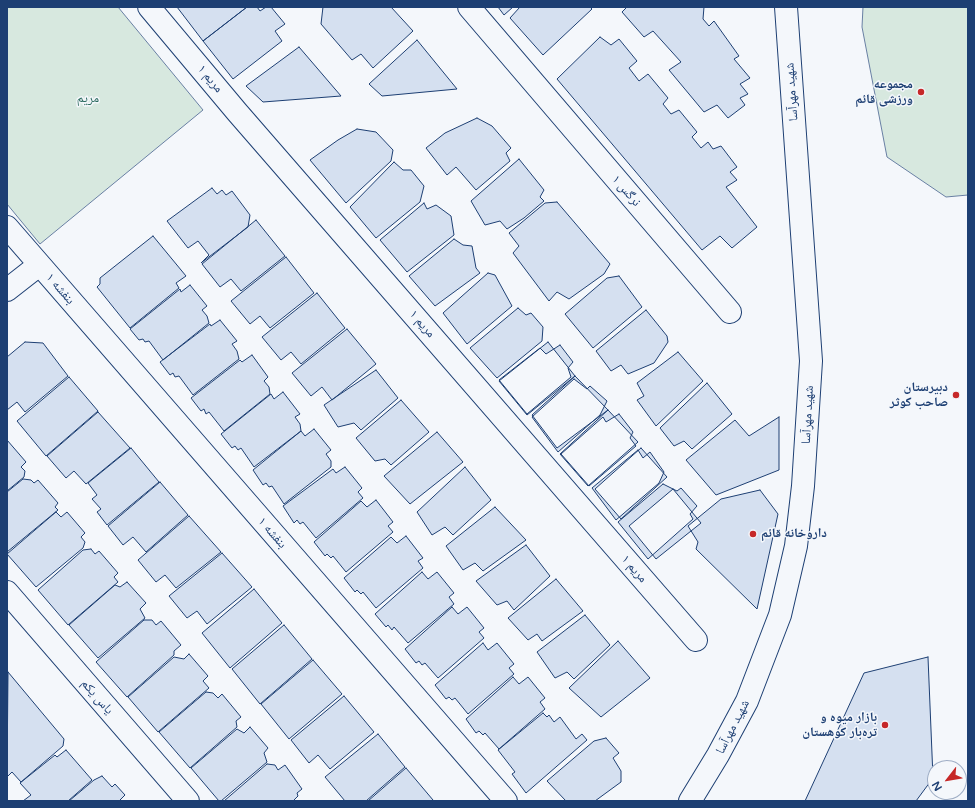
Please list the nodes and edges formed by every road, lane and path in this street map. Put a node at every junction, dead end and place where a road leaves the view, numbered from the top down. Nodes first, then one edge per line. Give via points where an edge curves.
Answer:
1 (149, 7) edge
2 (469, 7) edge
3 (786, 7) edge
4 (7, 227) edge
5 (40, 265) junction
6 (7, 290) edge
7 (730, 312) dead end
8 (7, 592) edge
9 (696, 640) dead end
10 (188, 801) edge
11 (506, 801) edge
12 (690, 801) edge

1 - 9 street, مریم ۱ via 237,112
2 - 7 street, نرگس ۱
3 - 12 street, شهید مهرآسا via 811,361 804,486 796,546 780,615 747,701
4 - 5 street, بنفشه ۱
5 - 6 street
5 - 11 street, بنفشه ۱
8 - 10 street, یاس یکم

